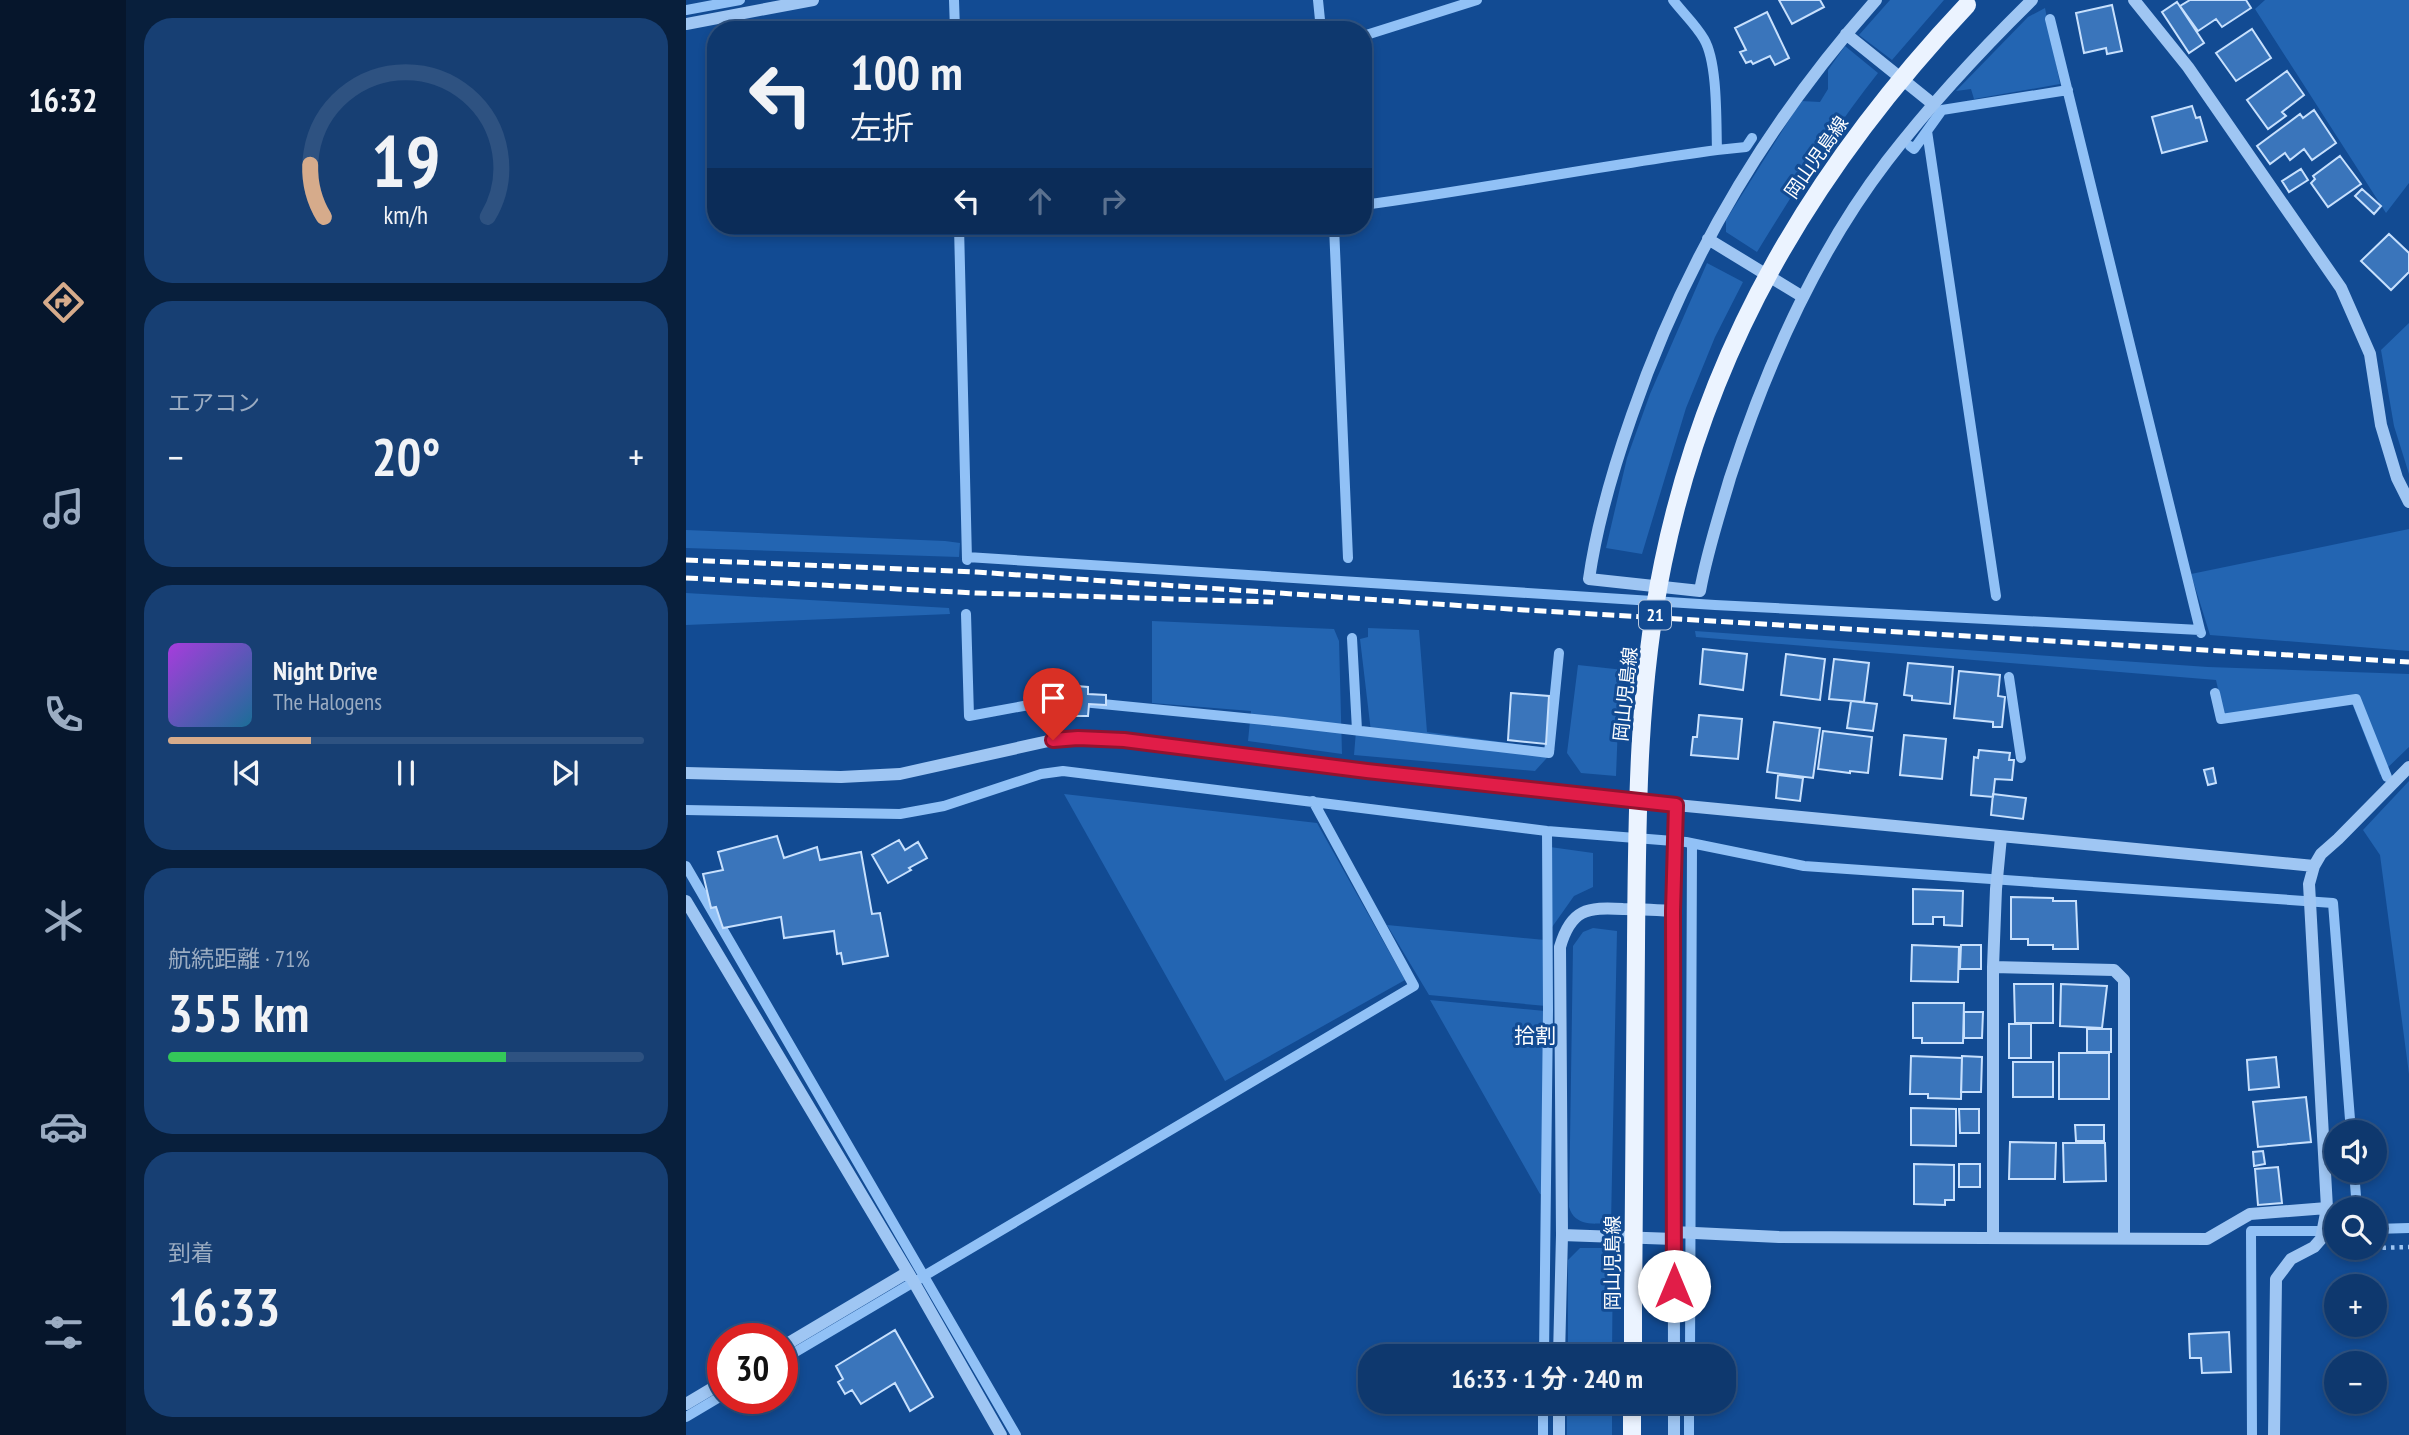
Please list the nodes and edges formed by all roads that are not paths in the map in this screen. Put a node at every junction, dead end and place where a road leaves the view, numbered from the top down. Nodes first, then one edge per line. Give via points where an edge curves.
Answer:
1 (813, 0) edge
2 (1876, 0) edge
3 (2032, 0) edge
4 (2134, 0) edge
5 (1970, 2) edge
6 (686, 24) edge
7 (1846, 34) junction
8 (1933, 104) junction
9 (1708, 239) junction
10 (1803, 297) junction
11 (2409, 502) edge
12 (2409, 767) edge
13 (686, 773) edge
14 (1676, 805) junction
15 (2001, 837) junction
16 (2314, 866) junction
17 (686, 901) edge
18 (1673, 911) junction
19 (1993, 967) junction
20 (2326, 1197) edge
21 (2324, 1213) edge
22 (2324, 1222) edge
23 (1682, 1234) junction
24 (1562, 1235) junction
25 (1993, 1237) junction
26 (2124, 1237) junction
27 (912, 1279) junction
28 (798, 1339) edge
29 (1559, 1344) edge
30 (1633, 1344) edge
31 (1675, 1344) edge
32 (707, 1392) edge
33 (686, 1404) edge
34 (1559, 1414) edge
35 (1632, 1414) edge
36 (1674, 1414) edge
37 (1001, 1435) edge
38 (1559, 1435) edge
39 (1632, 1435) edge
40 (1674, 1435) edge
41 (2274, 1435) edge

1 - 6 street
2 - 7 street
3 - 8 street
4 - 11 street via 2188,67 2341,288 2370,354 2381,425
5 - 30 main road, 岡山児島線 / 21, bridge via 1862,127 1795,225 1740,330 1677,503 1663,565 1640,739
7 - 8 street
7 - 9 street via 1758,153
8 - 10 street via 1885,163
9 - 10 street
9 - 10 street via 1644,379 1613,469 1589,579 1700,591 1706,556 1750,416
12 - 16 street
13 - 14 street via 900,774 1053,740 1102,738
14 - 15 street
14 - 18 street
15 - 16 street
15 - 19 street
16 - 20 street via 2309,914
17 - 27 street
18 - 23 street
18 - 24 street via 1594,908 1581,912 1564,930 1560,947
19 - 25 street
19 - 26 street via 2114,970 2124,981
21 - 26 street via 2250,1214 2207,1239
22 - 41 street via 2317,1243 2291,1259 2276,1279
23 - 24 street
23 - 25 street
23 - 31 street
24 - 29 street
25 - 26 street
27 - 28 street
27 - 37 street
32 - 33 street
34 - 38 street
35 - 39 main road
36 - 40 street

